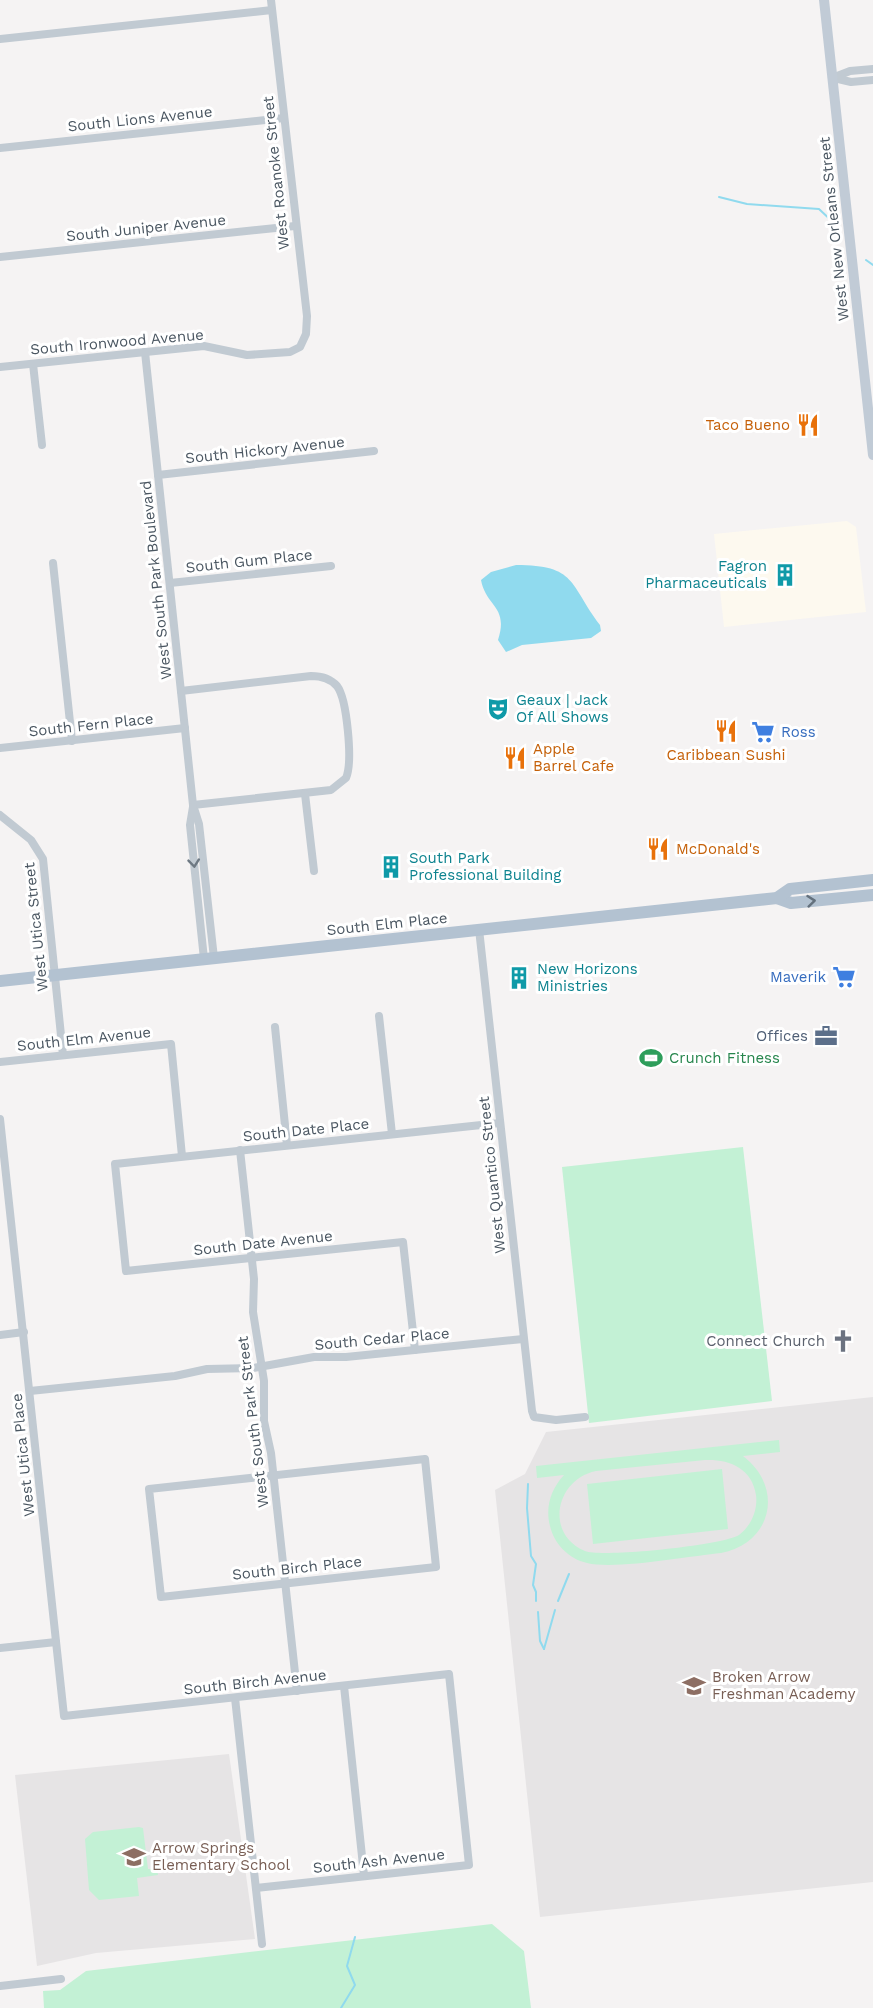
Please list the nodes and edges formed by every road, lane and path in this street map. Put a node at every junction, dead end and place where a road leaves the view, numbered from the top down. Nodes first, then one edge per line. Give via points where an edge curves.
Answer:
1 (271, 0) edge
2 (824, 0) edge
3 (272, 10) junction
4 (0, 39) edge
5 (873, 69) edge
6 (832, 78) junction
7 (873, 80) edge
8 (284, 118) junction
9 (0, 147) edge
10 (295, 226) junction
11 (0, 257) edge
12 (303, 342) joint
13 (145, 352) junction
14 (33, 364) junction
15 (0, 367) edge
16 (869, 383) edge
17 (42, 445) dead end
18 (374, 452) dead end
19 (873, 454) edge
20 (158, 475) junction
21 (52, 563) dead end
22 (331, 566) dead end
23 (170, 583) junction
24 (181, 691) junction
25 (185, 728) junction
26 (72, 741) junction
27 (0, 748) edge
28 (305, 794) junction
29 (193, 805) junction
30 (0, 815) edge
31 (314, 871) dead end
32 (873, 880) edge
33 (873, 895) edge
34 (777, 898) junction
35 (479, 929) junction
36 (209, 958) junction
37 (55, 975) junction
38 (0, 981) edge
39 (379, 1016) dead end
40 (275, 1027) dead end
41 (63, 1055) junction
42 (0, 1062) edge
43 (0, 1119) edge
44 (500, 1123) junction
45 (392, 1134) junction
46 (287, 1145) junction
47 (240, 1150) junction
48 (183, 1156) junction
49 (252, 1258) junction
50 (126, 1271) joint
51 (24, 1332) junction
52 (0, 1335) edge
53 (523, 1339) junction
54 (415, 1350) junction
55 (263, 1366) junction
56 (30, 1391) junction
57 (585, 1417) dead end
58 (274, 1474) junction
59 (285, 1583) junction
60 (56, 1642) junction
61 (0, 1648) edge
62 (344, 1686) junction
63 (297, 1691) junction
64 (235, 1698) junction
65 (64, 1716) joint
66 (469, 1865) joint
67 (364, 1875) junction
68 (256, 1888) junction
69 (262, 1944) dead end
70 (61, 1979) dead end
71 (0, 1986) edge

1 - 3 street, West Roanoke Street
2 - 6 main road, West New Orleans Street
3 - 4 street
3 - 8 street, West Roanoke Street
5 - 6 street
6 - 7 street via 851,82
6 - 16 main road, West New Orleans Street
8 - 9 street, South Lions Avenue
8 - 10 street, West Roanoke Street
10 - 11 street, South Juniper Avenue
10 - 12 street, West Roanoke Street via 307,316
12 - 13 street, South Ironwood Avenue via 290,352 257,355 213,346
13 - 14 street, South Ironwood Avenue
13 - 20 street, West South Park Boulevard
14 - 15 street, South Ironwood Avenue
14 - 17 street
16 - 19 main road, West New Orleans Street
18 - 20 street, South Hickory Avenue
20 - 23 street, West South Park Boulevard
21 - 26 street
22 - 23 street, South Gum Place
23 - 24 street, West South Park Boulevard
24 - 25 street, West South Park Boulevard
24 - 28 street via 311,676 337,686 342,696 350,760 346,778 331,790
25 - 26 street, South Fern Place
25 - 29 street, West South Park Boulevard
26 - 27 street, South Fern Place
28 - 29 street
28 - 31 street
29 - 36 street, West South Park Boulevard via 200,824
30 - 37 street, West Utica Street via 41,851
32 - 34 main road, South Elm Place via 790,889
34 -> 33 main road, South Elm Place via 791,903
34 - 35 main road, South Elm Place
35 - 36 main road, South Elm Place
35 - 44 street, West Quantico Street
36 - 37 main road, South Elm Place
37 - 38 main road, South Elm Place
37 - 41 street, West Utica Street
39 - 45 street
40 - 46 street
41 - 42 street, South Elm Avenue
41 - 48 street, South Elm Avenue via 171,1044
43 - 51 street, West Utica Place
44 - 45 street, South Date Place
44 - 53 street, West Quantico Street
45 - 46 street, South Date Place
46 - 47 street, South Date Place
47 - 48 street, South Date Place
47 - 49 street, West South Park Street
48 - 50 street, South Date Place via 115,1164
49 - 50 street, South Date Avenue
49 - 54 street, South Date Avenue via 403,1242
49 - 55 street, West South Park Street via 253,1312
51 - 52 street
51 - 56 street, West Utica Place
53 - 54 street, South Cedar Place
53 - 57 street, West Quantico Street via 534,1417
54 - 55 street, South Cedar Place via 314,1357
55 - 56 street, South Cedar Place
55 - 58 street, West South Park Street via 264,1421
56 - 60 street, West Utica Place
58 - 59 street, West South Park Street
58 - 59 street, South Birch Place via 148,1489 161,1597
58 - 59 street, South Birch Place via 425,1459 436,1567
59 - 63 street, West South Park Street
60 - 61 street
60 - 65 street, West Utica Place
62 - 63 street, South Birch Avenue
62 - 66 street, South Birch Avenue via 449,1674
62 - 67 street
63 - 64 street, South Birch Avenue
64 - 65 street, South Birch Avenue
64 - 68 street
66 - 67 street, South Ash Avenue
67 - 68 street, South Ash Avenue
68 - 69 street
70 - 71 street

